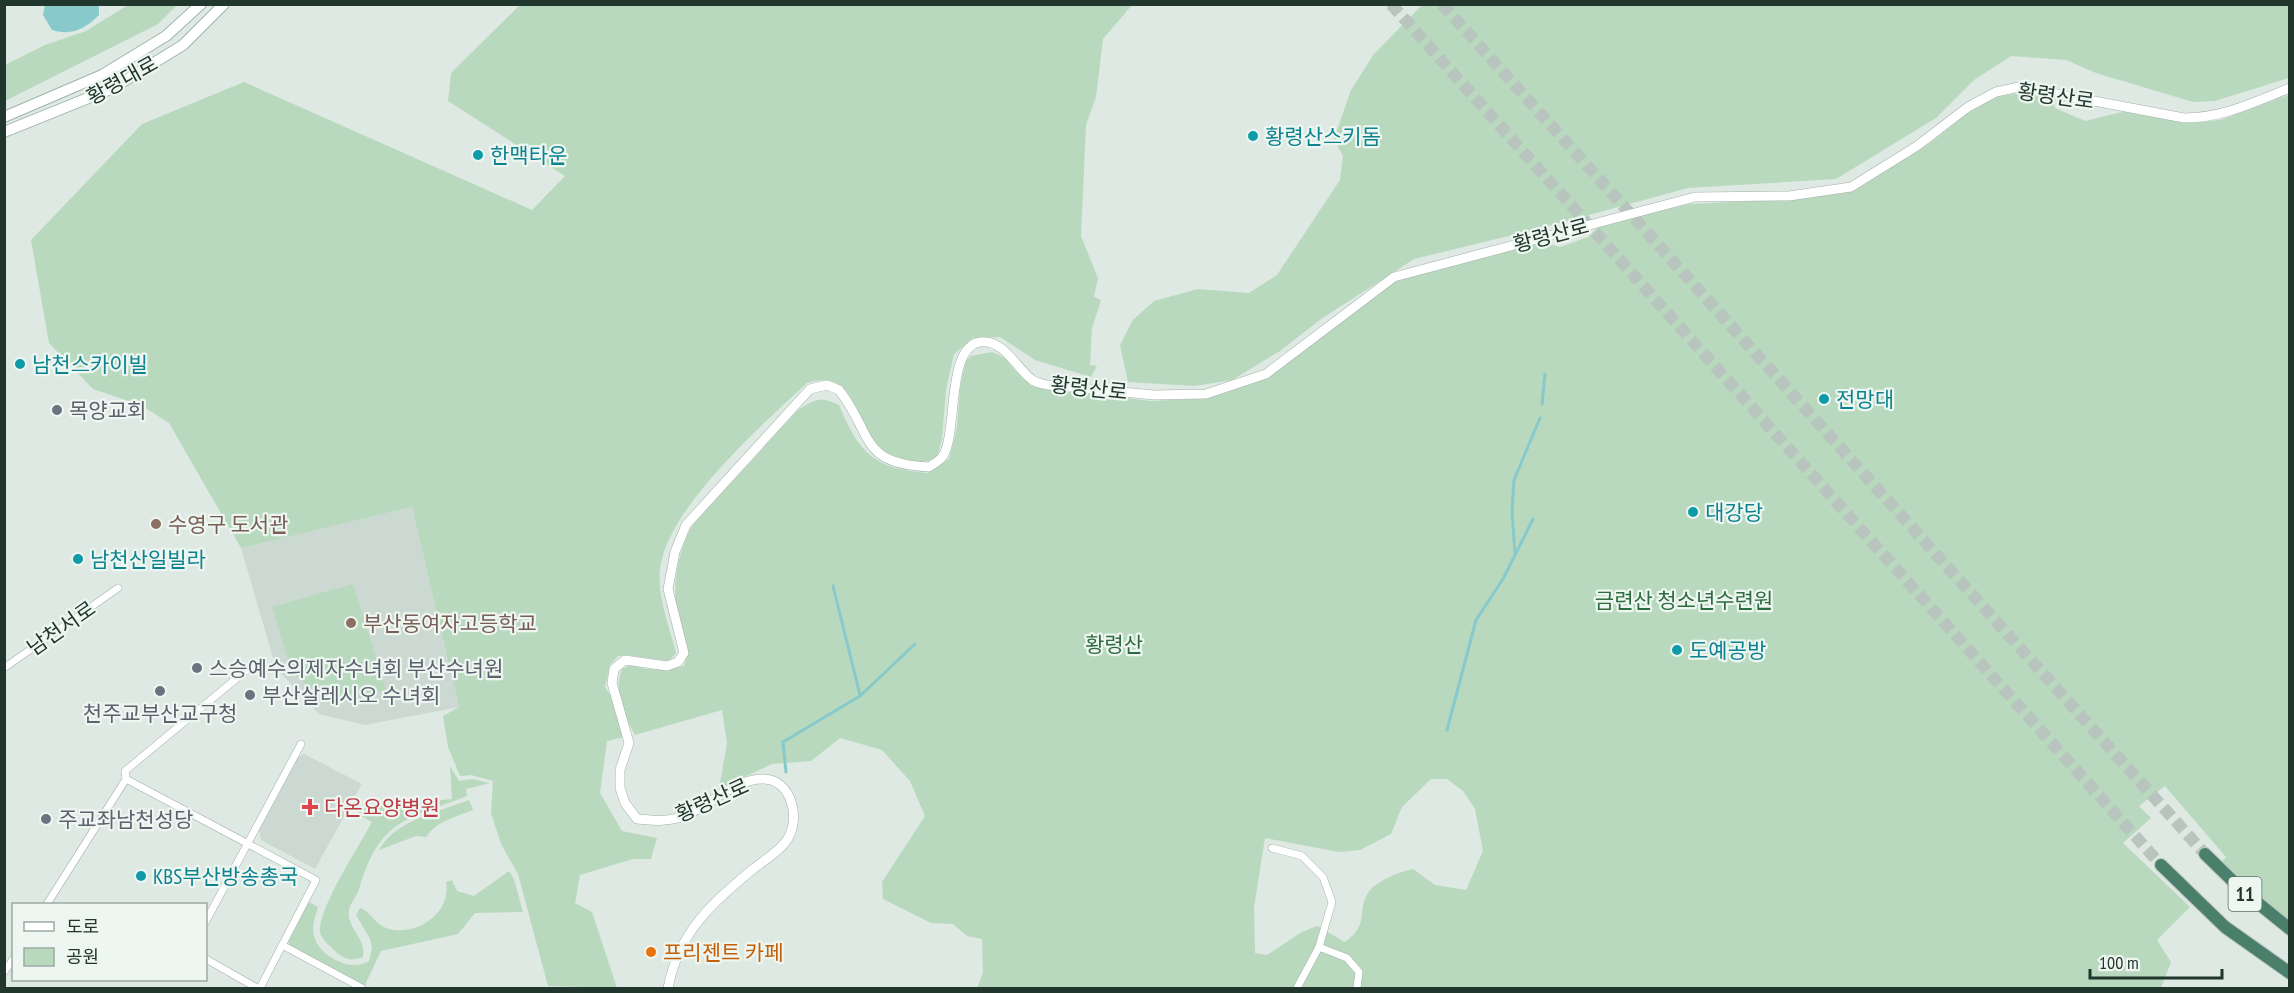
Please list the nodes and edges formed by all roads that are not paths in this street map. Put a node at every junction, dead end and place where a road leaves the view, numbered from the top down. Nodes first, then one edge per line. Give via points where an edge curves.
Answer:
1 (201, 4) edge
2 (224, 4) edge
3 (2289, 88) edge
4 (4, 117) edge
5 (4, 132) edge
6 (118, 588) dead end
7 (254, 664) dead end
8 (4, 668) edge
9 (301, 744) dead end
10 (126, 779) junction
11 (248, 842) junction
12 (1272, 848) dead end
13 (2205, 854) tunnel mouth
14 (2161, 865) tunnel mouth
15 (48, 903) edge
16 (207, 919) edge
17 (2289, 929) edge
18 (282, 945) junction
19 (1318, 947) junction
20 (207, 960) edge
21 (2289, 973) edge
22 (258, 988) edge
23 (358, 988) edge
24 (668, 988) edge
25 (1297, 988) edge
26 (1357, 988) edge

1 - 4 main road, 황령대로 via 166,36 102,75
2 - 5 main road, 황령대로 via 183,45 123,82
3 - 24 street, 황령산로 via 2230,113 2206,118 2184,118 2019,87 1996,92 1968,106 1917,146 1851,187 1789,196 1695,197 1394,277 1266,374 1206,394 1154,395 1048,385 1032,381 999,347 980,342 970,347 960,364 950,436 943,457 929,467 906,466 884,459 868,442 839,390 827,385 810,388 686,525 675,552 668,589 684,653 678,662 667,666 625,660 614,669 612,683 629,743 620,770 620,788 637,819 659,821 680,817 743,783 762,779 783,786 792,804 794,822 787,840 723,894 686,936 674,960
6 - 8 street, 남천서로
7 - 10 street via 126,771
9 - 11 street
10 - 11 street
10 - 15 street
11 - 16 street
11 - 18 street via 316,880
12 - 19 street via 1302,856 1323,877 1332,902
13 - 17 highway, 11
14 - 21 highway, 11 via 2225,927
18 - 22 street
18 - 23 street
19 - 25 street
19 - 26 street via 1347,958 1359,972
20 - 22 street

